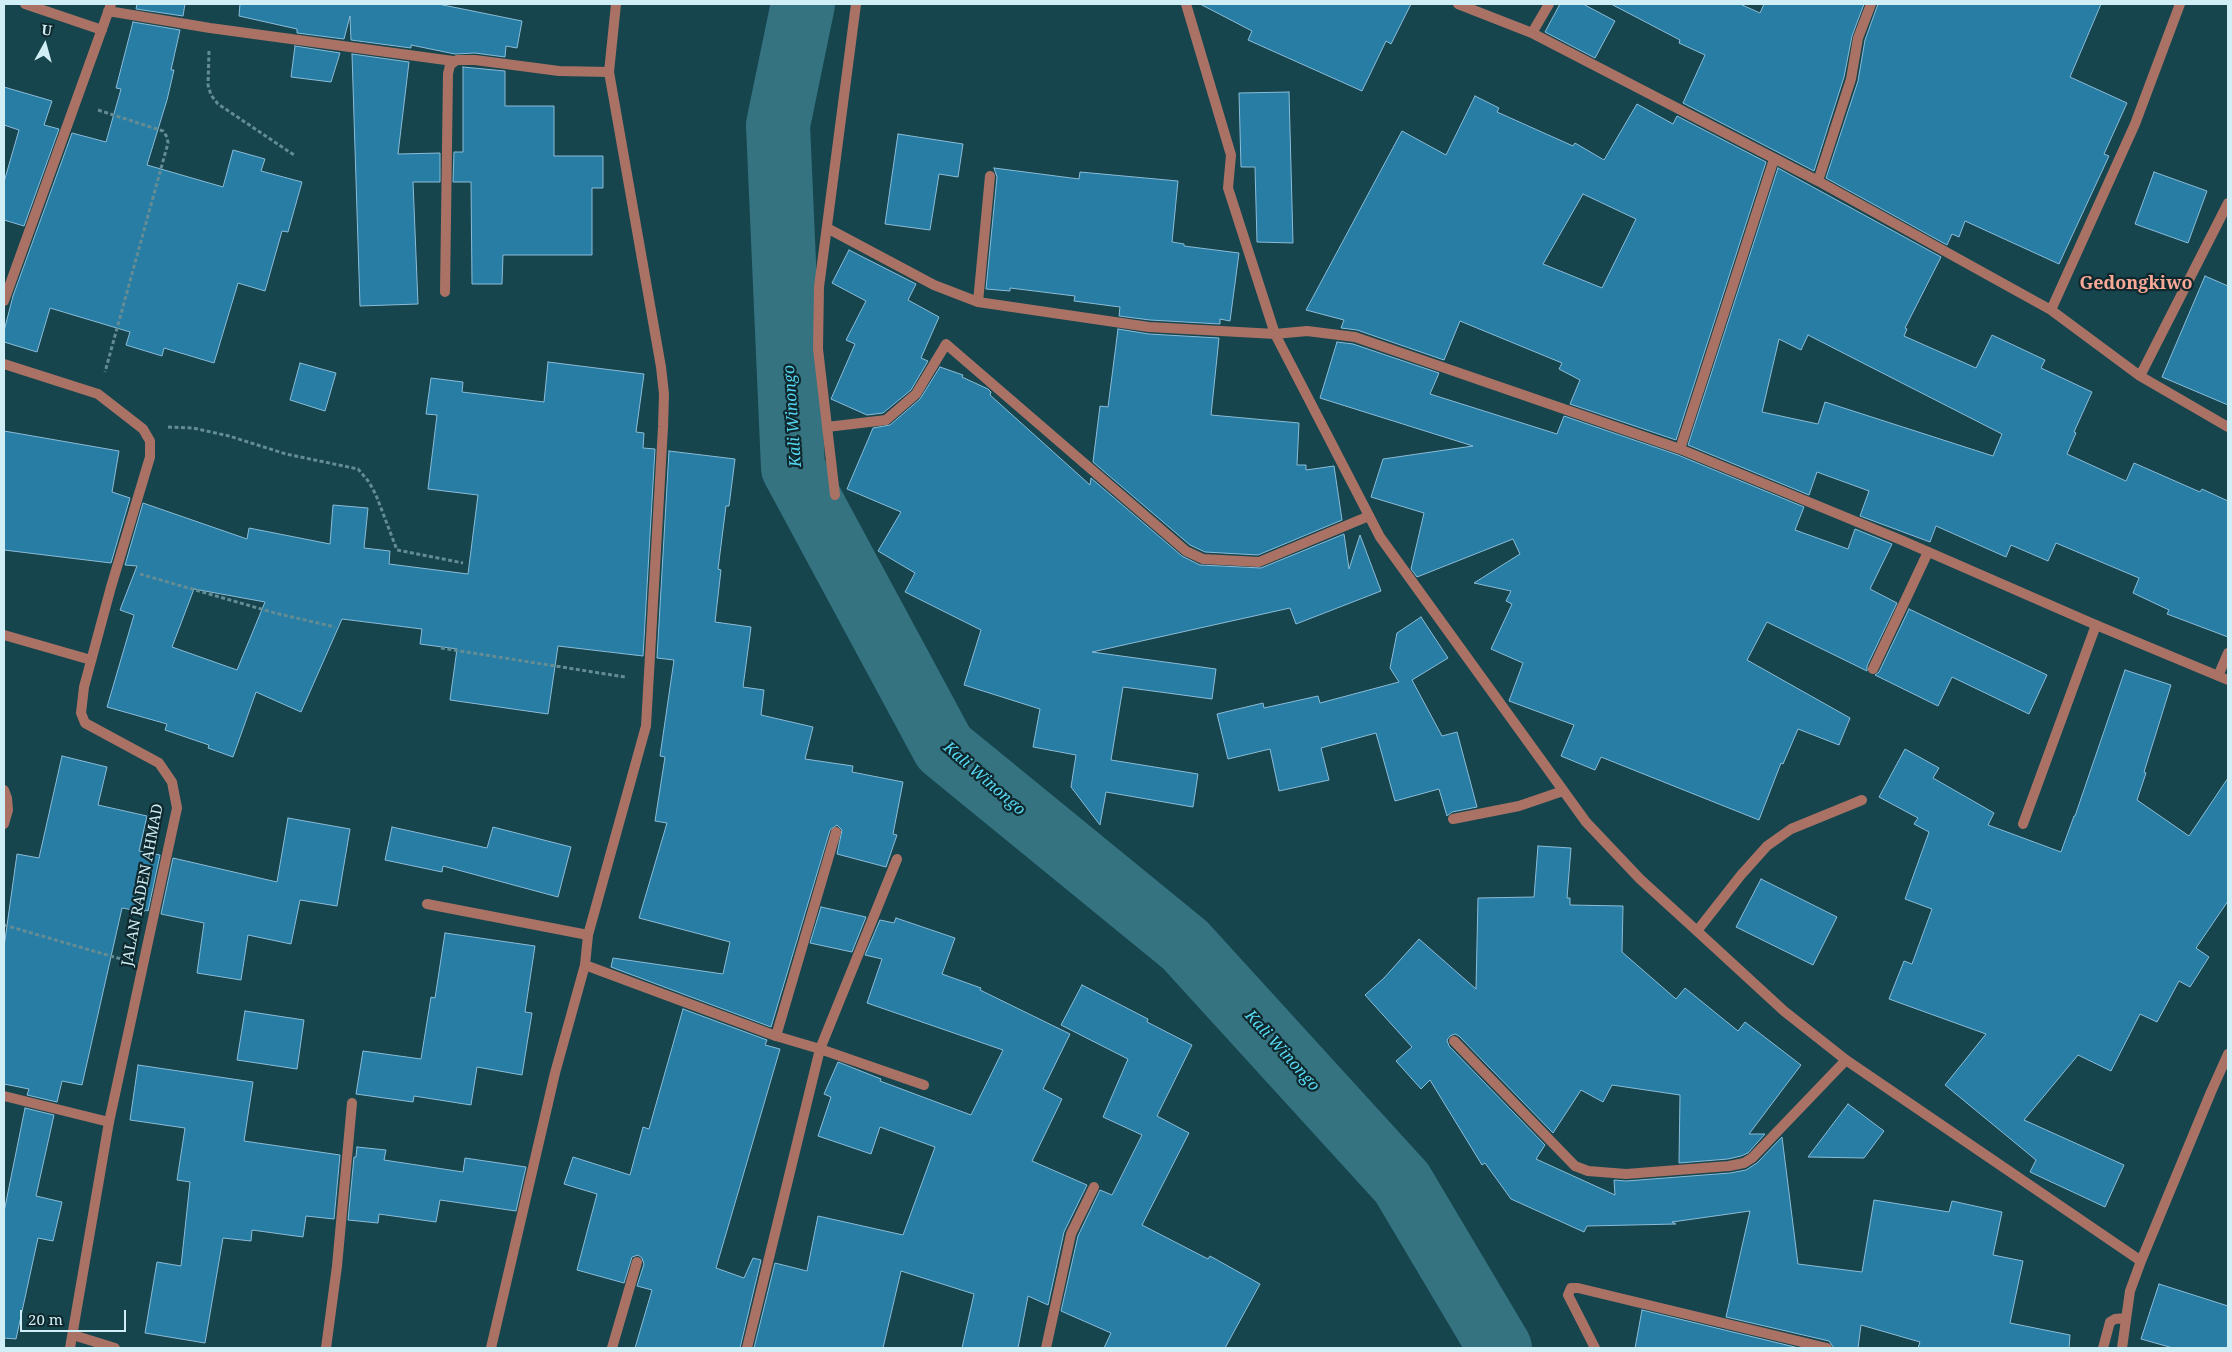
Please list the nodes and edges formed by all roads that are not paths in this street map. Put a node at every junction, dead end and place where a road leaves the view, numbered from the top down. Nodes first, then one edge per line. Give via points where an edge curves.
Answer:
1 (25, 4) edge
2 (616, 4) edge
3 (856, 4) edge
4 (1186, 4) edge
5 (1458, 4) edge
6 (1549, 4) edge
7 (1871, 4) edge
8 (2180, 4) edge
9 (109, 8) edge
10 (102, 30) junction
11 (1532, 33) junction
12 (453, 61) junction
13 (609, 72) junction
14 (1774, 159) junction
15 (990, 176) dead end
16 (1818, 181) junction
17 (2228, 203) edge
18 (2225, 218) edge
19 (826, 228) junction
20 (445, 292) dead end
21 (4, 301) edge
22 (978, 302) junction
23 (2051, 310) junction
24 (1280, 334) junction
25 (4, 364) edge
26 (2140, 376) junction
27 (827, 426) junction
28 (2228, 426) edge
29 (1680, 449) junction
30 (835, 495) dead end
31 (1369, 516) junction
32 (1928, 552) junction
33 (2096, 625) junction
34 (4, 635) edge
35 (2228, 653) edge
36 (91, 660) junction
37 (1873, 669) dead end
38 (2223, 678) edge
39 (4, 790) edge
40 (1564, 790) junction
41 (1862, 800) dead end
42 (1453, 819) dead end
43 (4, 824) edge
44 (2023, 824) dead end
45 (836, 832) dead end
46 (897, 859) dead end
47 (428, 904) dead end
48 (1696, 931) junction
49 (588, 935) junction
50 (584, 965) junction
51 (776, 1036) junction
52 (1454, 1041) dead end
53 (820, 1049) junction
54 (2228, 1054) edge
55 (1846, 1060) junction
56 (924, 1085) dead end
57 (4, 1096) edge
58 (352, 1103) dead end
59 (109, 1122) junction
60 (1094, 1188) dead end
61 (2141, 1261) junction
62 (637, 1262) dead end
63 (2125, 1318) junction
64 (73, 1335) junction
65 (70, 1348) edge
66 (116, 1348) edge
67 (326, 1348) edge
68 (491, 1348) edge
69 (612, 1348) edge
70 (747, 1348) edge
71 (1046, 1348) edge
72 (1595, 1348) edge
73 (1827, 1348) edge
74 (2103, 1348) edge
75 (2122, 1348) edge

1 - 10 street
2 - 13 street
3 - 19 street
4 - 24 street via 1231,155 1228,188
5 - 11 street
6 - 11 street
7 - 16 street via 1858,38 1851,79
8 - 23 street via 2135,124
9 - 10 street
9 - 12 street via 210,28
10 - 21 street
11 - 14 street
12 - 13 street via 475,60 559,71
12 - 20 street via 448,74
13 - 49 street via 664,394 646,726
14 - 16 street
14 - 29 street
15 - 22 street
16 - 23 street
17 - 18 street
18 - 26 street
19 - 22 street via 934,285
19 - 27 street via 819,287 818,349
22 - 24 street via 1149,327
23 - 26 street
24 - 29 street via 1307,331 1355,336
24 - 31 street
25 - 36 street, JALAN RADEN AHMAD via 98,394 143,429 150,441 150,457
26 - 28 street
27 - 30 street
27 - 31 street via 886,420 916,394 946,344 1186,551 1202,559 1259,562
29 - 32 street
31 - 40 street via 1386,545
32 - 33 street
32 - 37 street
33 - 38 street
33 - 44 street
34 - 36 street
35 - 38 street
36 - 59 street, JALAN RADEN AHMAD via 80,713 85,723 159,764 166,772 177,808
39 - 43 street via 8,810
40 - 42 street via 1519,806
40 - 48 street via 1586,822 1611,849
41 - 48 street via 1791,829 1767,846
45 - 51 street
46 - 53 street
47 - 49 street
48 - 55 street via 1784,1010
49 - 50 street
50 - 51 street
50 - 68 street via 555,1073
51 - 53 street
52 - 55 street via 1575,1166 1588,1171 1626,1174 1744,1163
53 - 56 street
53 - 70 street
54 - 61 street
55 - 61 street
57 - 59 street
58 - 67 street via 338,1266
59 - 64 street, JALAN RADEN AHMAD
60 - 71 street via 1071,1234
61 - 63 street
62 - 69 street
63 - 74 street via 2110,1322
63 - 75 street
64 - 65 street, JALAN RADEN AHMAD
64 - 66 street
72 - 73 street via 1568,1295 1571,1288

